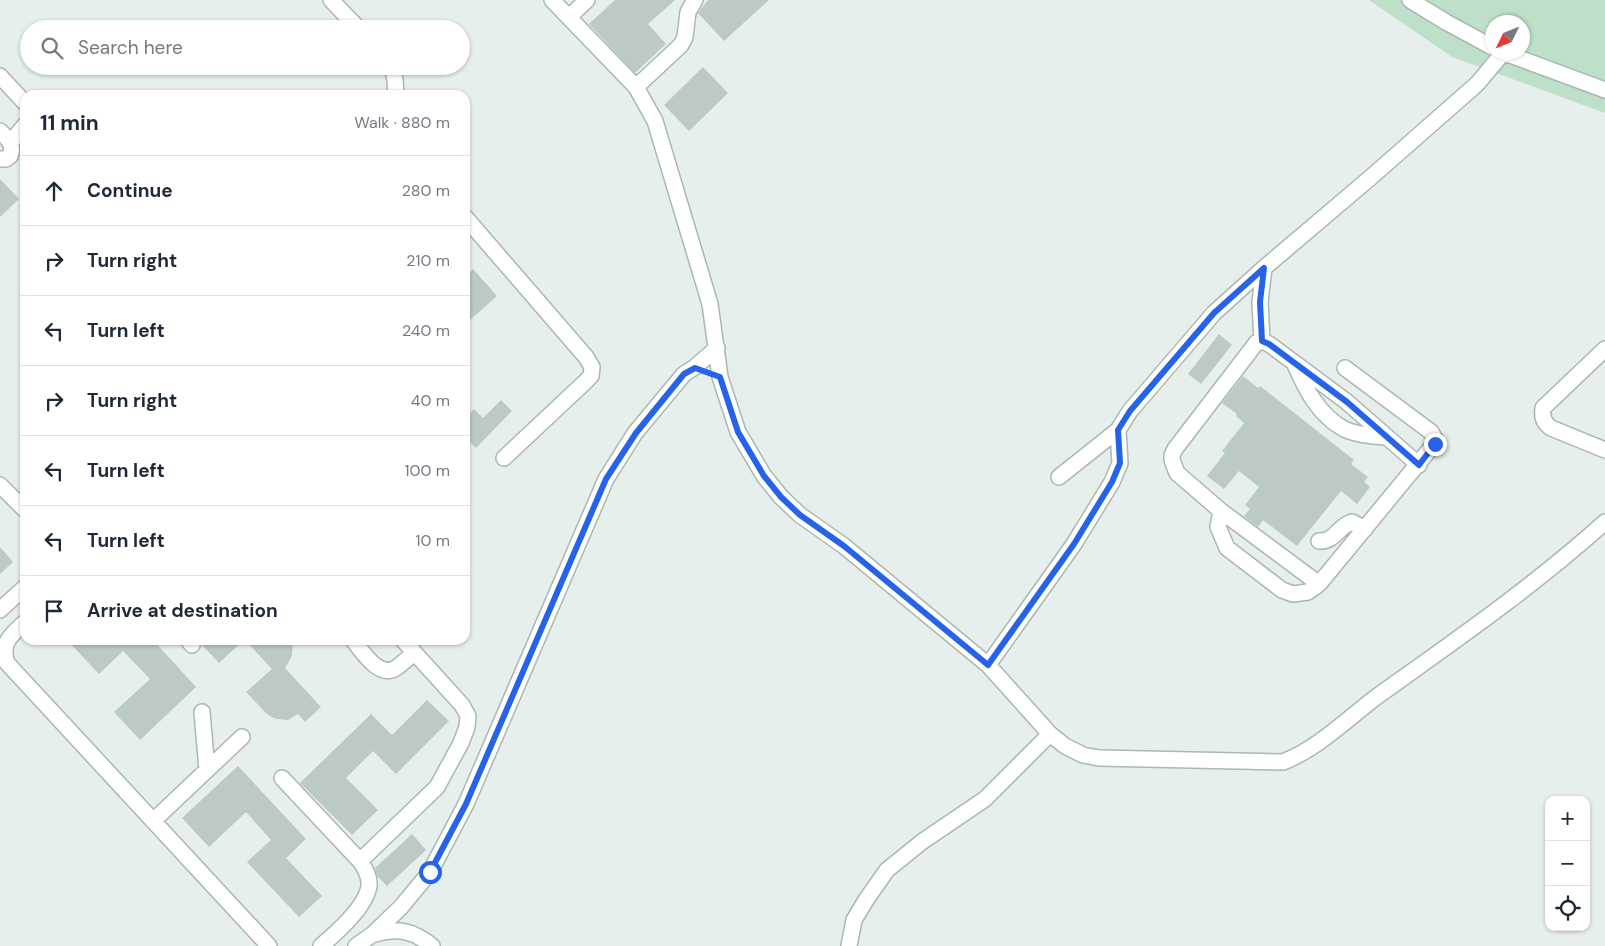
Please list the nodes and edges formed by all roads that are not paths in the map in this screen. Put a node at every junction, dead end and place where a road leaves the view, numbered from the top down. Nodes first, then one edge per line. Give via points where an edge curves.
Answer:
1 (331, 0) edge
2 (552, 0) edge
3 (586, 0) edge
4 (695, 0) edge
5 (1413, 1) edge
6 (569, 17) junction
7 (350, 20) edge
8 (1485, 43) edge
9 (1496, 60) edge
10 (1521, 60) edge
11 (395, 75) edge
12 (0, 76) edge
13 (636, 87) junction
14 (396, 90) edge
15 (1605, 90) edge
16 (20, 98) edge
17 (0, 131) edge
18 (20, 131) edge
19 (11, 142) junction
20 (0, 159) edge
21 (470, 223) edge
22 (1264, 268) junction
23 (1262, 341) junction
24 (717, 348) junction
25 (1605, 349) edge
26 (1293, 362) junction
27 (695, 368) junction
28 (1346, 368) dead end
29 (720, 377) junction
30 (1118, 430) junction
31 (1387, 437) junction
32 (1605, 450) edge
33 (504, 458) dead end
34 (1419, 465) junction
35 (1059, 477) dead end
36 (0, 486) edge
37 (20, 505) edge
38 (1221, 511) junction
39 (1605, 522) edge
40 (1364, 529) junction
41 (1319, 541) dead end
42 (1319, 584) junction
43 (20, 592) edge
44 (0, 610) edge
45 (20, 627) edge
46 (357, 645) edge
47 (408, 645) edge
48 (414, 652) junction
49 (988, 665) junction
50 (202, 712) dead end
51 (1050, 734) junction
52 (242, 737) dead end
53 (207, 770) junction
54 (282, 778) dead end
55 (153, 821) junction
56 (360, 861) junction
57 (401, 907) junction
58 (407, 932) junction
59 (373, 934) junction
60 (268, 946) edge
61 (321, 946) edge
62 (356, 946) edge
63 (432, 946) edge
64 (849, 946) edge

1 - 7 street
2 - 6 street
3 - 6 street
4 - 13 street via 688,12 681,45
5 - 8 street
6 - 13 street
9 - 22 street via 1477,84
10 - 15 street
11 - 14 street
12 - 16 street
13 - 24 street via 655,120 710,304
17 - 19 street
18 - 19 street
19 - 20 street via 10,156
21 - 33 street via 592,367 584,383
22 - 23 street via 1260,302
22 - 30 street via 1214,313 1130,411
23 - 26 street
23 - 38 street via 1257,342 1172,455 1177,473
24 - 27 street
24 - 29 street
25 - 32 street via 1543,408 1542,416 1551,428
26 - 31 street
26 - 31 street via 1312,399 1326,416 1345,429
27 - 29 street
27 - 57 street via 684,374 636,433 606,479 466,804 430,872
28 - 34 street via 1434,436 1433,447
29 - 49 street via 738,432 764,476 781,497
30 - 35 street
30 - 49 street via 1120,463 1112,482 1074,544
31 - 34 street
34 - 40 street
36 - 37 street
38 - 42 street
38 - 42 street via 1218,527 1227,548 1282,590 1293,594 1308,592
39 - 51 street via 1511,600 1301,755 1283,762 1099,758 1083,755
40 - 41 street via 1352,522 1345,524 1334,537
40 - 42 street
43 - 44 street
45 - 55 street via 2,647 6,663
46 - 48 street via 383,671 394,670
47 - 48 street
48 - 56 street via 462,706 468,716 467,727 437,787
49 - 51 street
50 - 53 street
51 - 64 street via 985,799 887,870 854,920
52 - 53 street
53 - 55 street
54 - 56 street
55 - 60 street
56 - 61 street via 367,872 369,886 364,898 340,930
57 - 58 street via 401,918
57 - 59 street
58 - 59 street via 388,929
58 - 63 street via 420,936
59 - 62 street

